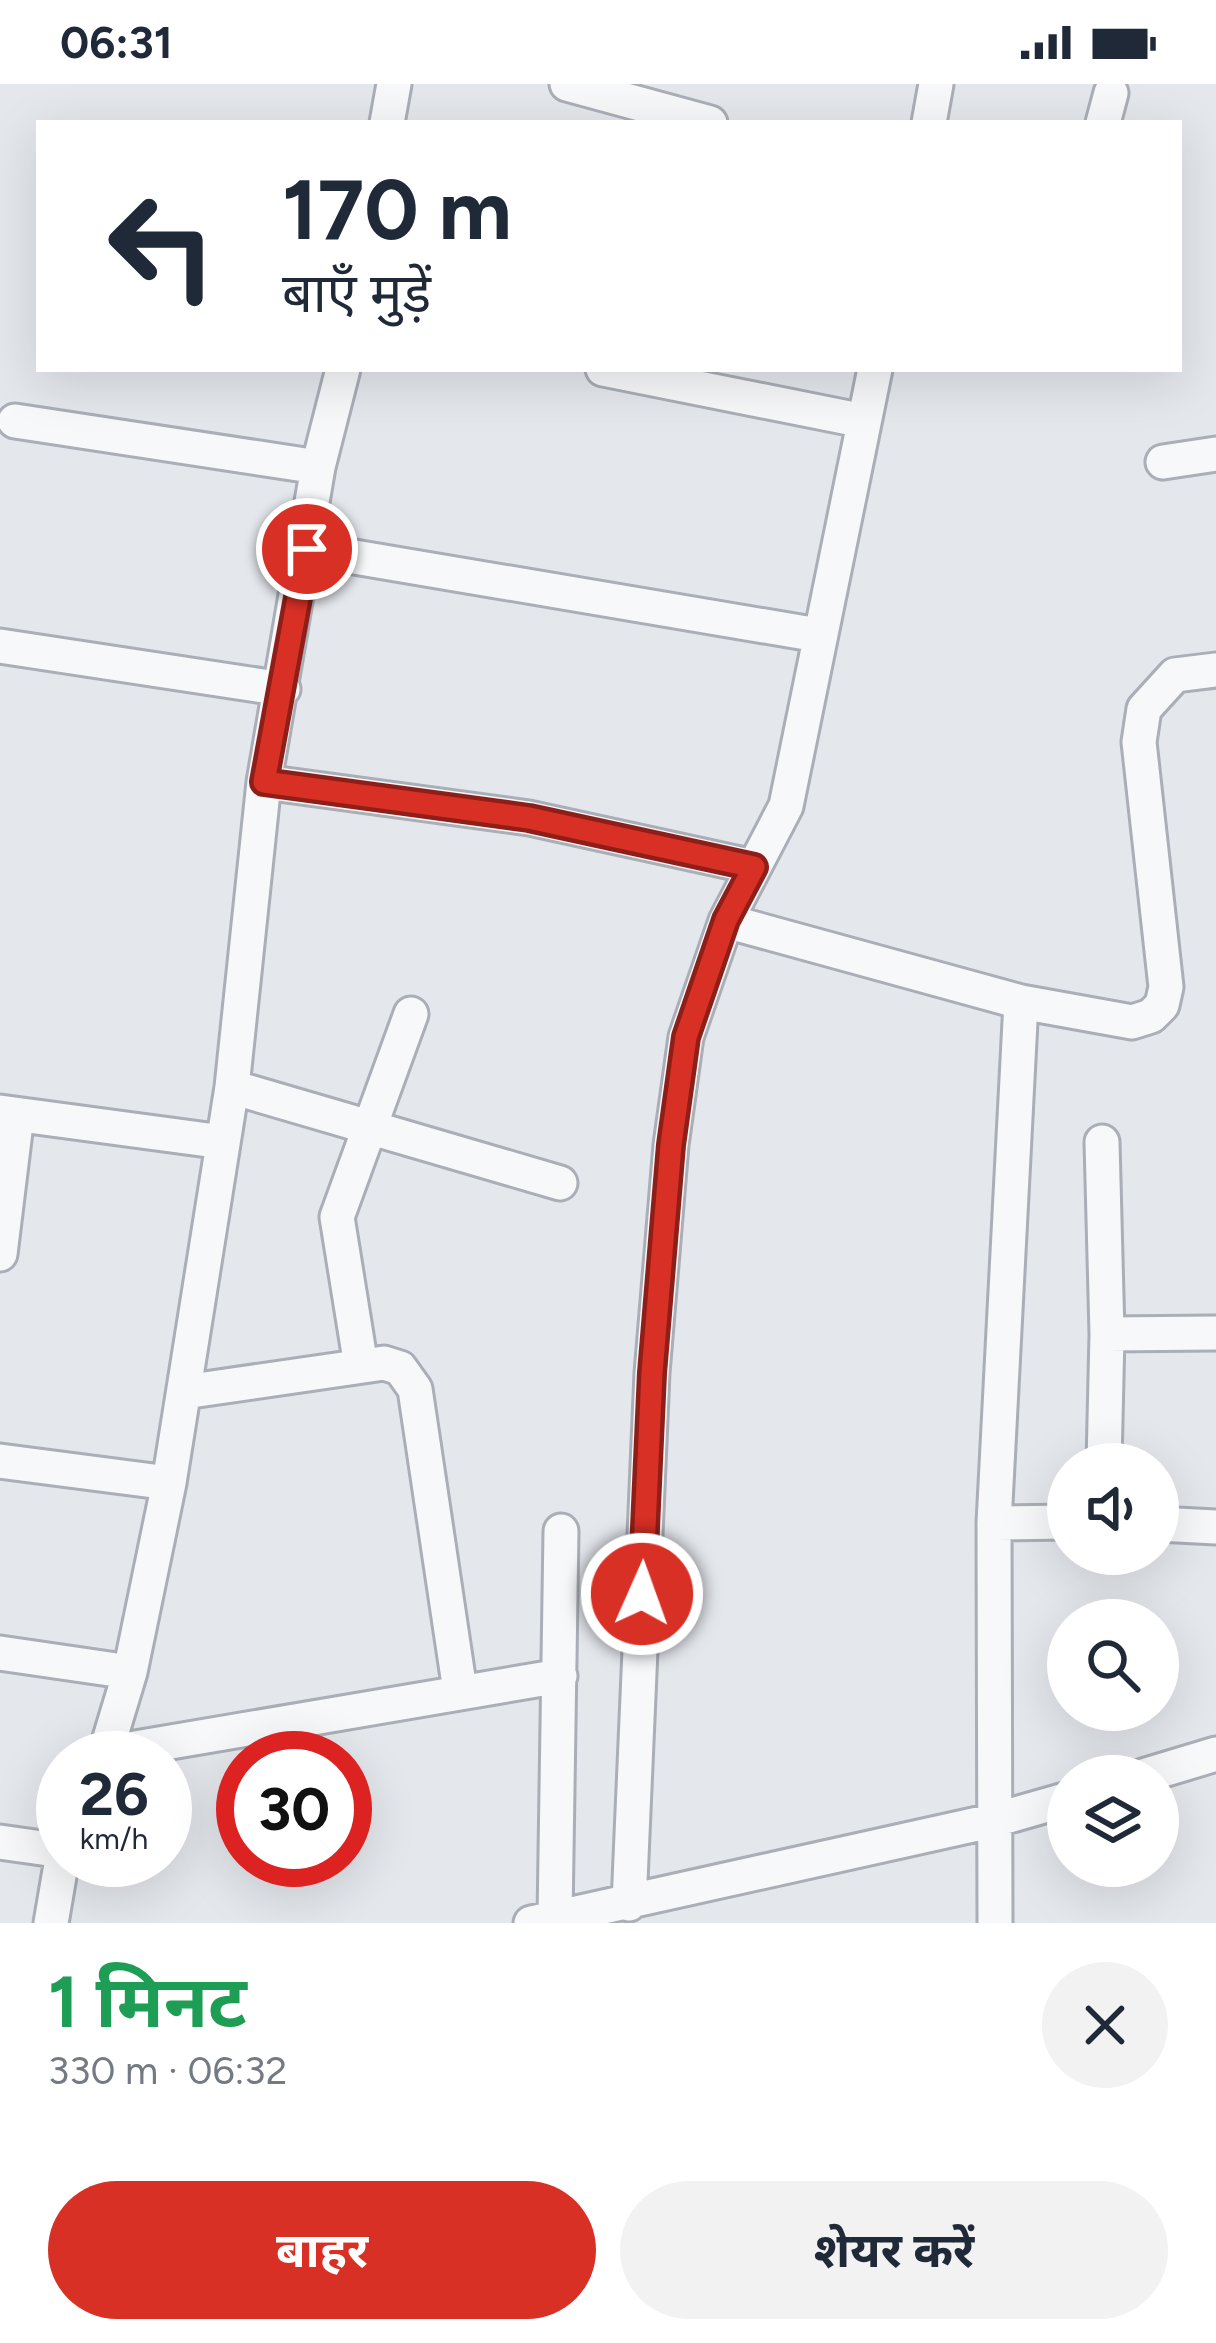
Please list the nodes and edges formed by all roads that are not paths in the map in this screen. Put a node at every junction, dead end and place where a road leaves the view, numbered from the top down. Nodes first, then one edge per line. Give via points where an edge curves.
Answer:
1 (567, 84) edge
2 (936, 84) edge
3 (631, 112) edge
4 (688, 120) edge
5 (930, 120) edge
6 (342, 372) edge
7 (618, 372) edge
8 (874, 372) edge
9 (15, 421) dead end
10 (863, 421) junction
11 (1216, 454) edge
12 (1163, 461) dead end
13 (318, 467) junction
14 (307, 549) junction
15 (818, 635) junction
16 (0, 646) edge
17 (1216, 670) edge
18 (283, 689) junction
19 (264, 782) junction
20 (754, 867) junction
21 (726, 920) junction
22 (1021, 1002) junction
23 (410, 1014) dead end
24 (232, 1087) junction
25 (9, 1114) edge
26 (367, 1126) junction
27 (224, 1142) junction
28 (1102, 1142) dead end
29 (560, 1183) dead end
30 (0, 1254) edge
31 (1216, 1333) edge
32 (1107, 1334) junction
33 (361, 1366) junction
34 (184, 1392) junction
35 (1104, 1443) edge
36 (0, 1461) edge
37 (169, 1484) junction
38 (1047, 1522) edge
39 (994, 1523) junction
40 (1179, 1525) edge
41 (1216, 1526) edge
42 (561, 1531) dead end
43 (0, 1653) edge
44 (130, 1672) junction
45 (560, 1676) junction
46 (460, 1691) junction
47 (112, 1731) edge
48 (192, 1739) edge
49 (1216, 1754) edge
50 (1179, 1765) edge
51 (1047, 1805) edge
52 (992, 1822) junction
53 (0, 1842) edge
54 (36, 1848) edge
55 (57, 1887) edge
56 (629, 1904) junction
57 (543, 1921) edge
58 (51, 1923) edge
59 (995, 1923) edge

1 - 3 street
2 - 5 street
3 - 4 street
6 - 13 street
7 - 10 street
8 - 10 street
9 - 13 street
10 - 15 street
11 - 12 street
13 - 14 street
14 - 15 street
14 - 18 street
15 - 20 street via 786,806
16 - 18 street
17 - 22 street via 1175,674 1144,709 1139,742 1162,1005 1132,1022
18 - 19 street
19 - 20 street via 529,818
19 - 24 street
20 - 21 street
21 - 22 street
21 - 56 street via 686,1037 671,1145 652,1373
22 - 39 street
23 - 26 street
24 - 26 street
24 - 27 street
25 - 27 street
25 - 30 street
26 - 29 street
26 - 33 street via 338,1217
27 - 34 street
28 - 32 street
31 - 32 street
32 - 35 street
33 - 34 street
33 - 46 street via 400,1368 415,1389
34 - 37 street
36 - 37 street
37 - 44 street
38 - 39 street
39 - 52 street
40 - 41 street
42 - 45 street
43 - 44 street
44 - 47 street
45 - 46 street
45 - 57 street
46 - 48 street
49 - 50 street
51 - 52 street
52 - 56 street
52 - 59 street
53 - 54 street
55 - 58 street
56 - 57 street

